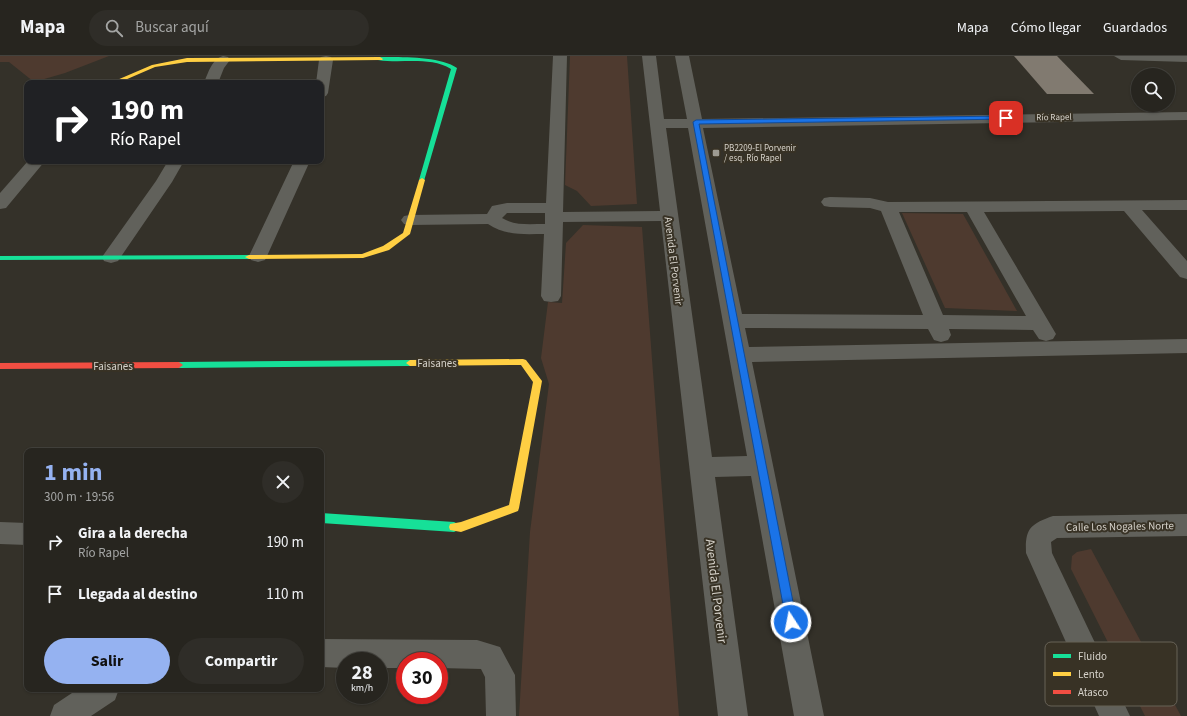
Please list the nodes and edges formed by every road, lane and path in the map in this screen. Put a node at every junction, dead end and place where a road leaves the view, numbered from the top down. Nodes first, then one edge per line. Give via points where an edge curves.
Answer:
1 (560, 56) edge
2 (649, 56) edge
3 (682, 56) edge
4 (1121, 56) edge
5 (1187, 58) edge
6 (223, 60) junction
7 (326, 60) junction
8 (120, 80) edge
9 (212, 80) edge
10 (323, 80) edge
11 (1187, 116) edge
12 (696, 122) junction
13 (658, 124) junction
14 (34, 164) edge
15 (174, 164) edge
16 (301, 164) edge
17 (830, 202) dead end
18 (0, 204) edge
19 (1128, 205) junction
20 (1187, 205) edge
21 (888, 207) junction
22 (973, 207) junction
23 (668, 216) junction
24 (555, 218) junction
25 (410, 220) junction
26 (258, 256) junction
27 (111, 257) junction
28 (0, 258) edge
29 (1187, 273) edge
30 (552, 296) dead end
31 (733, 321) junction
32 (936, 322) junction
33 (1040, 323) junction
34 (1187, 346) edge
35 (1054, 349) junction
36 (948, 351) junction
37 (740, 355) junction
38 (0, 366) edge
39 (761, 466) junction
40 (701, 467) junction
41 (324, 518) edge
42 (1187, 525) edge
43 (0, 533) edge
44 (24, 534) edge
45 (1080, 642) edge
46 (324, 653) edge
47 (100, 692) edge
48 (1110, 706) edge
49 (65, 716) edge
50 (501, 716) edge
51 (733, 716) edge
52 (809, 716) edge
53 (1115, 716) edge

1 - 24 street
2 - 13 street, Avenida El Porvenir
3 - 12 street
4 - 5 street
6 - 7 street
6 - 8 street via 171,62
6 - 9 street
7 - 10 street
7 - 25 street via 429,59 443,61 454,68
11 - 12 street, Río Rapel
12 - 13 street, Río Rapel
12 - 31 street
13 - 23 street, Avenida El Porvenir
14 - 18 street
15 - 27 street
16 - 26 street
17 - 21 street via 870,203
19 - 20 street
19 - 22 street
19 - 29 street
21 - 22 street
21 - 32 street
22 - 33 street
23 - 24 street
23 - 40 street, Avenida El Porvenir
24 - 25 street via 515,229 504,227 492,219
24 - 30 street
25 - 26 street via 406,234 381,252 363,256
26 - 27 street
27 - 28 street
31 - 32 street
31 - 37 street
32 - 33 street
32 - 36 street
33 - 35 street
34 - 35 street
35 - 36 street
36 - 37 street
37 - 39 street
38 - 41 street, Faisanes via 523,362 538,381 514,508 461,527
39 - 40 street
39 - 52 street
40 - 51 street, Avenida El Porvenir
42 - 45 street, Calle Los Nogales Norte via 1052,527 1038,537 1039,553
43 - 44 street
46 - 50 street via 477,654 490,657 500,675
47 - 49 street
48 - 53 street, Calle Los Nogales Norte

